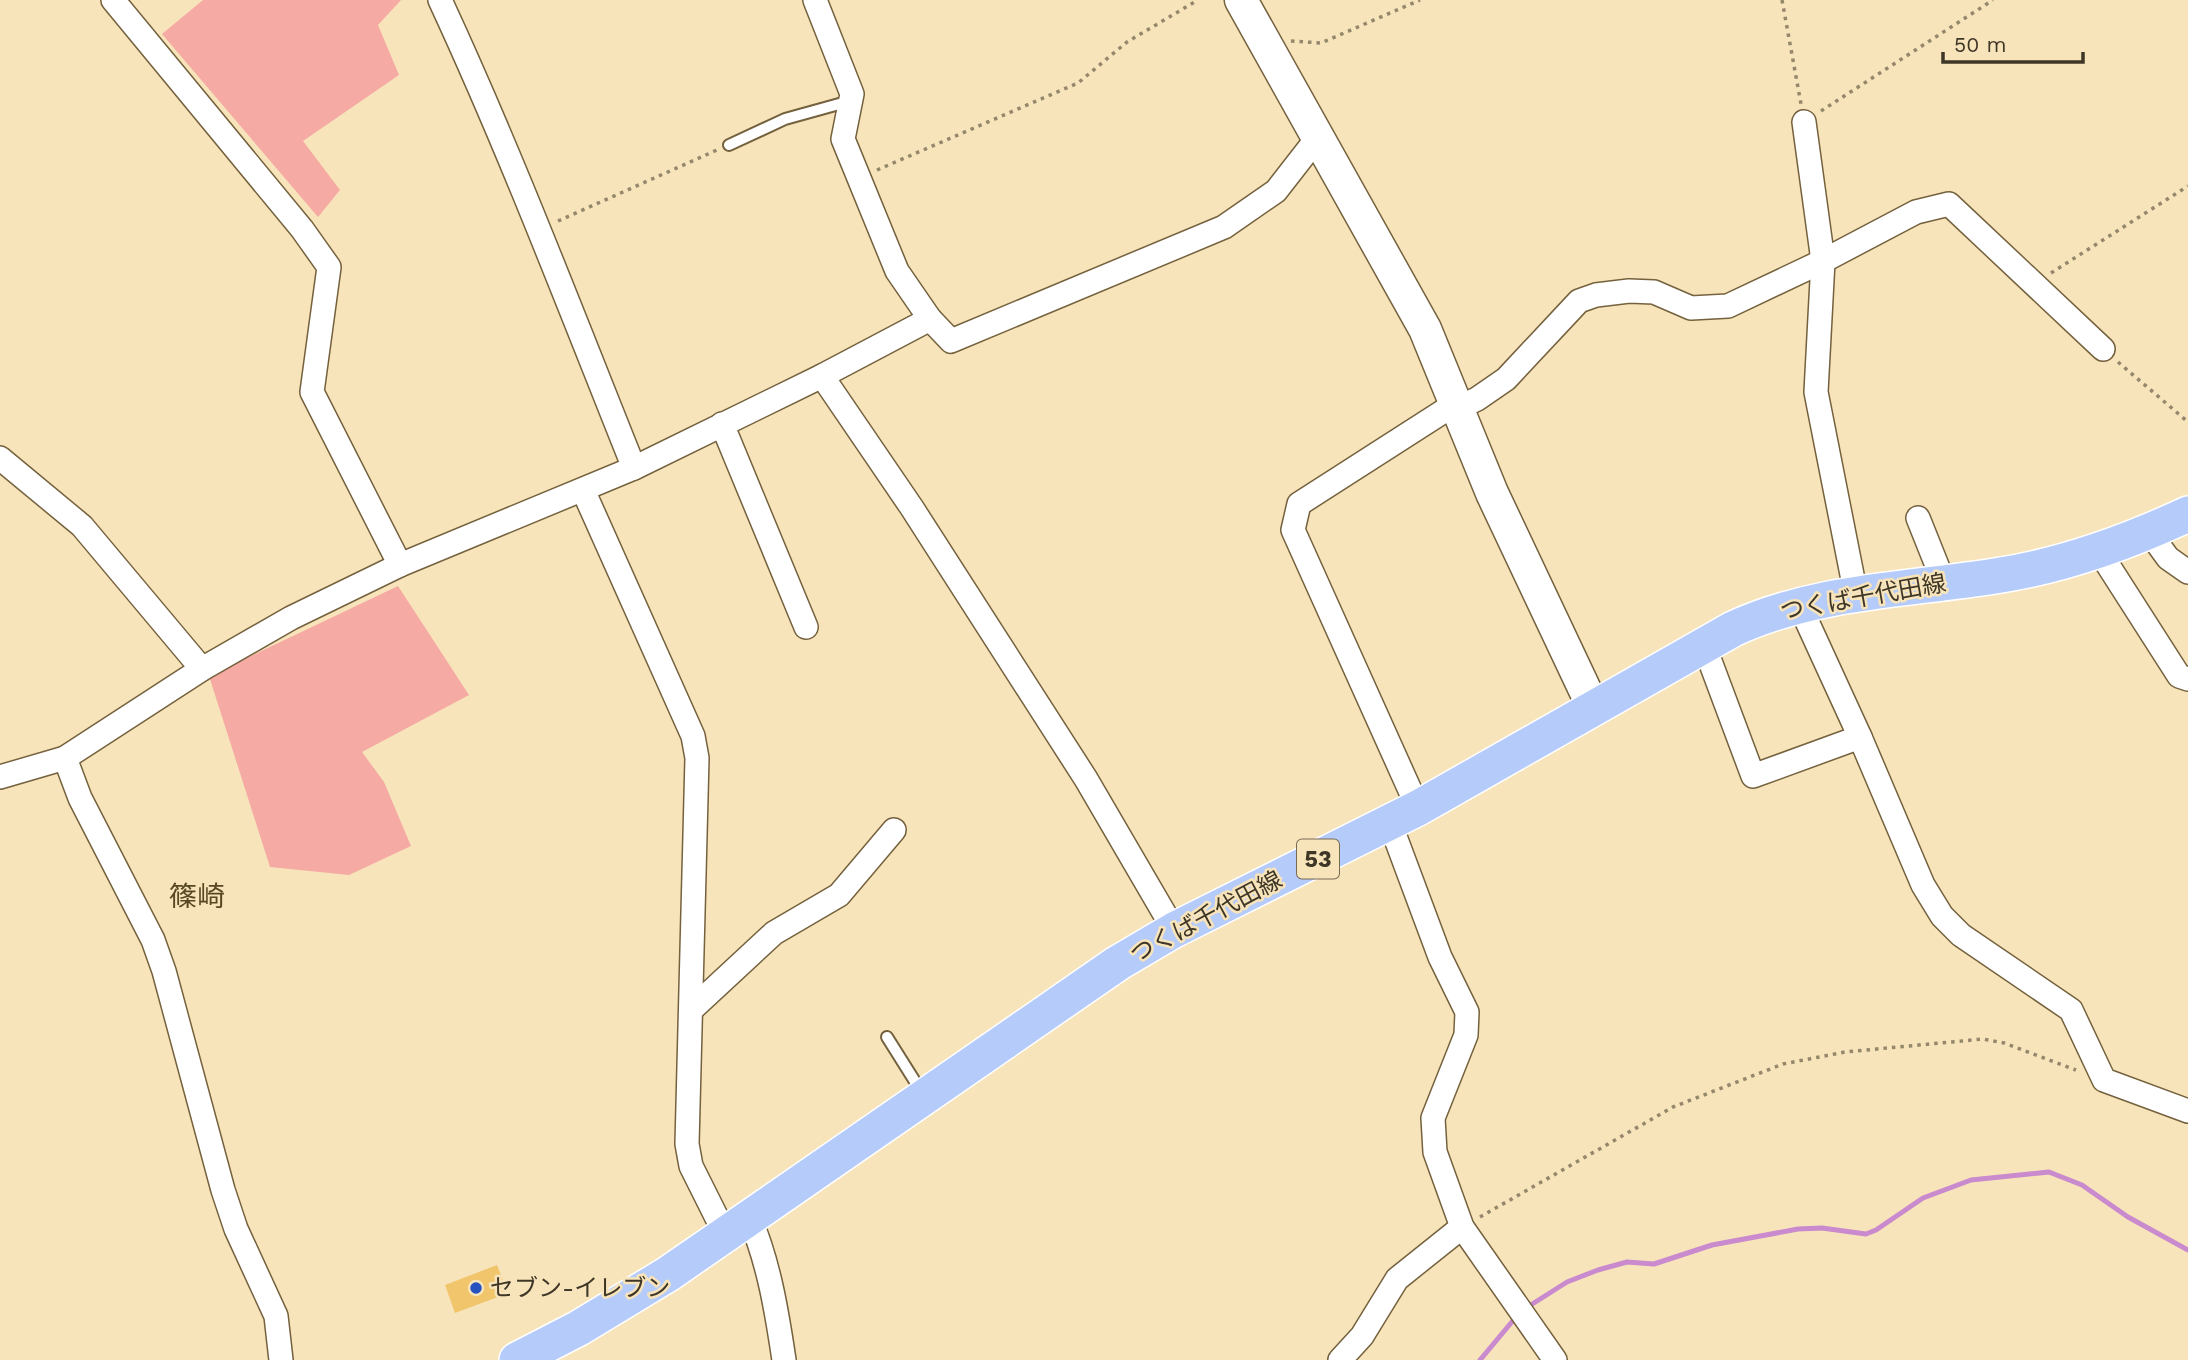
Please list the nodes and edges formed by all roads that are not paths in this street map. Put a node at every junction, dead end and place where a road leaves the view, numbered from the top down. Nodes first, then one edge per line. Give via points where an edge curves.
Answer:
1 (113, 0) edge
2 (440, 0) edge
3 (815, 0) edge
4 (1241, 0) edge
5 (849, 101) junction
6 (1804, 122) road end
7 (1318, 137) junction
8 (729, 145) road end
9 (1823, 261) junction
10 (930, 319) junction
11 (2103, 349) road end
12 (821, 376) junction
13 (1456, 409) junction
14 (722, 424) junction
15 (0, 458) edge
16 (634, 468) junction
17 (583, 489) junction
18 (2188, 514) edge
19 (1918, 518) dead end
20 (2149, 532) junction
21 (2099, 551) junction
22 (400, 565) junction
23 (2188, 572) edge
24 (1944, 583) junction
25 (1856, 596) junction
26 (1799, 604) junction
27 (806, 627) dead end
28 (1704, 645) junction
29 (202, 669) junction
30 (2188, 679) edge
31 (1594, 709) junction
32 (1860, 737) junction
33 (65, 758) junction
34 (0, 778) edge
35 (1404, 815) junction
36 (894, 830) dead end
37 (1174, 930) junction
38 (691, 1010) junction
39 (887, 1037) dead end
40 (925, 1096) junction
41 (2188, 1111) edge
42 (738, 1227) junction
43 (1462, 1227) junction
44 (281, 1360) edge
45 (517, 1360) edge
46 (784, 1360) edge
47 (1340, 1360) edge
48 (1555, 1360) edge

1 - 22 street via 329,267 312,392
2 - 16 street via 539,229
3 - 5 street via 852,94
4 - 7 street
5 - 8 lane via 785,119
5 - 10 street via 844,139 897,271
6 - 9 street
7 - 10 street via 1276,191 1224,227 951,341
7 - 13 street via 1420,318
9 - 11 street via 1916,212 1949,204
9 - 13 street via 1728,306 1691,308 1654,292 1629,291 1579,301 1506,379
9 - 25 street via 1816,392
10 - 12 street
12 - 14 street
12 - 37 street via 912,508 1086,779
13 - 31 street
13 - 35 street via 1447,409 1299,504 1293,530
14 - 16 street
14 - 27 street
15 - 29 street via 82,526
16 - 17 street
17 - 22 street
17 - 38 street via 692,736 697,758
18 - 20 main road, つくば千代田線 / 53
19 - 24 street
20 - 21 main road, つくば千代田線 / 53
20 - 23 street via 2168,558
21 - 24 main road, つくば千代田線 / 53 via 1998,576
21 - 30 street via 2179,676
22 - 29 street via 291,618
24 - 25 main road, つくば千代田線 / 53
25 - 26 main road, つくば千代田線 / 53
26 - 28 main road, つくば千代田線 / 53 via 1764,615
26 - 32 street
28 - 31 main road, つくば千代田線 / 53
28 - 32 street via 1753,776
29 - 33 street
31 - 35 main road, つくば千代田線 / 53
32 - 41 street via 1923,885 1942,916 1961,935 2071,1010 2104,1080
33 - 34 street
33 - 44 street via 79,798 153,940 223,1190 276,1316
35 - 37 main road, つくば千代田線 / 53
35 - 43 street via 1440,957 1466,1012 1465,1035 1433,1118 1435,1152
36 - 38 street via 839,895 774,933
37 - 40 main road, つくば千代田線 / 53 via 1071,994
38 - 42 street via 687,1144 691,1166
39 - 40 lane
40 - 42 main road, つくば千代田線 / 53
42 - 45 main road, つくば千代田線 / 53 via 620,1305
42 - 46 street via 760,1242
43 - 47 street via 1397,1279 1362,1336
43 - 48 street

